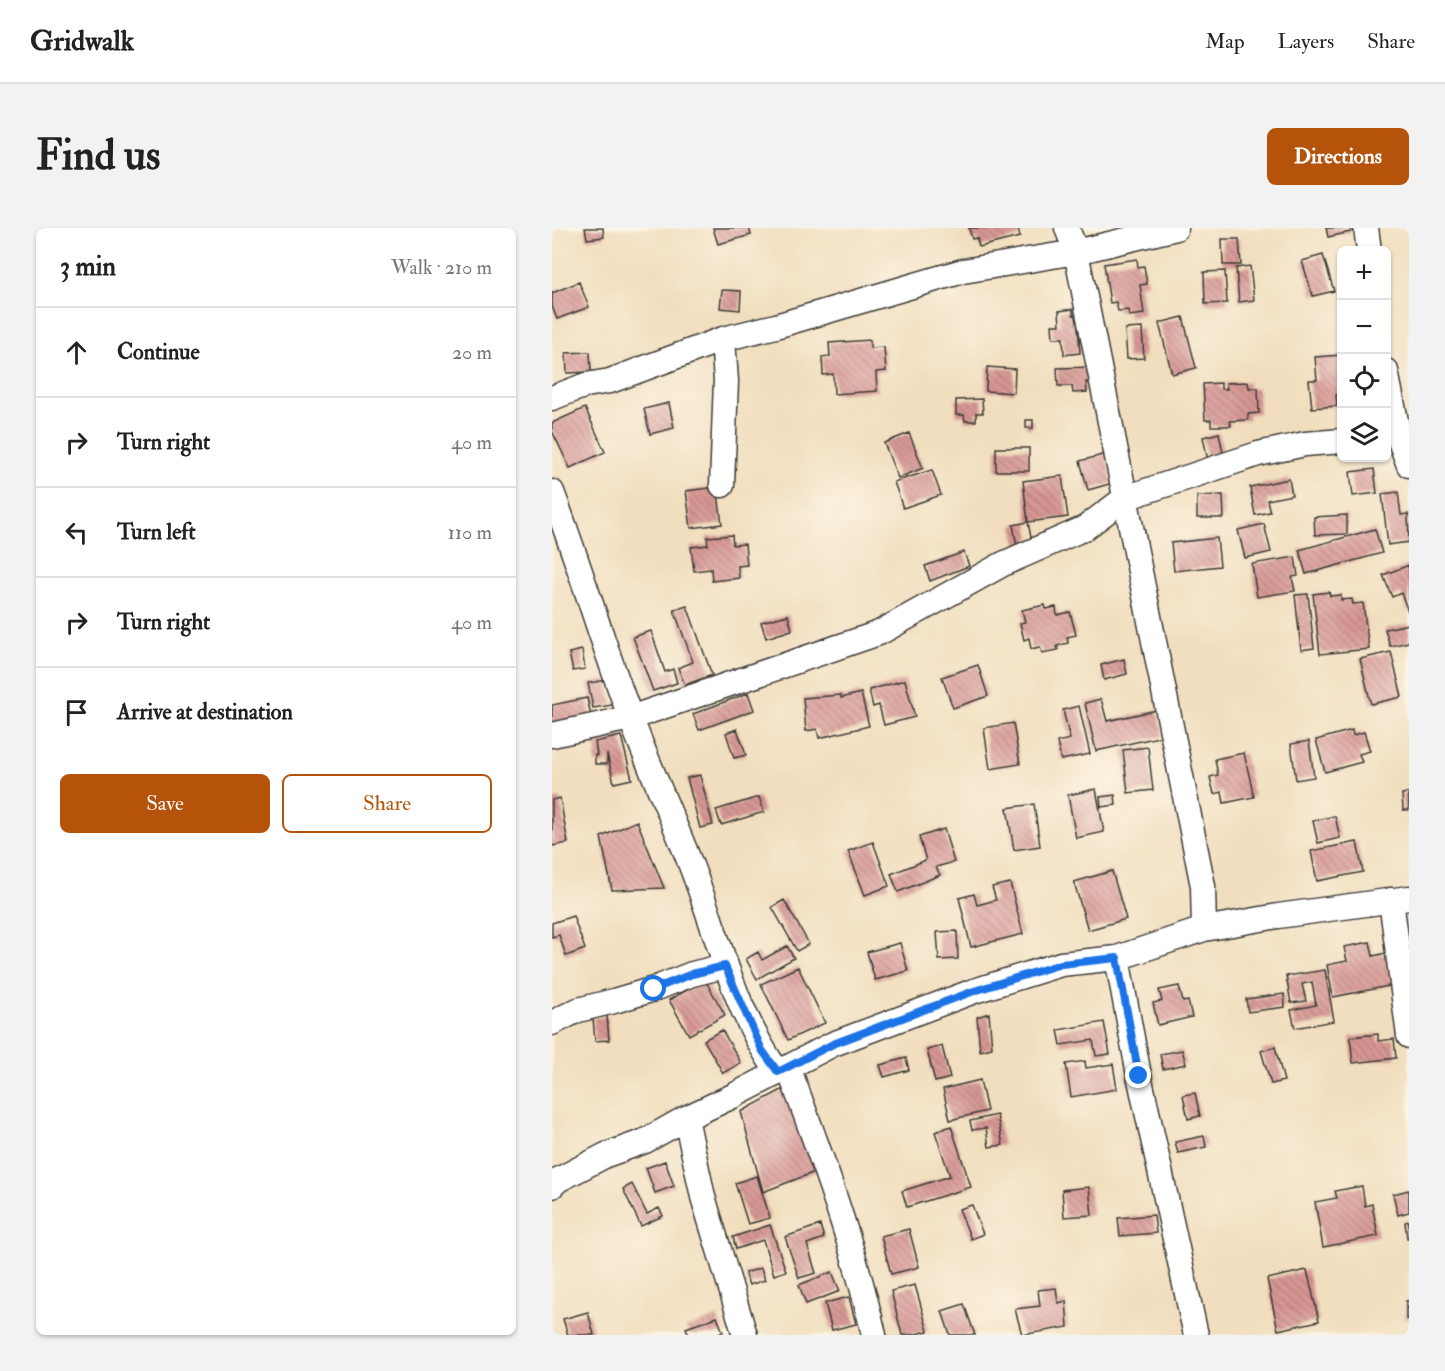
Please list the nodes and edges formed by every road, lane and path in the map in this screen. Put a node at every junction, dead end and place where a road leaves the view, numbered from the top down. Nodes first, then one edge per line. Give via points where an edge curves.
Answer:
1 (1067, 228) edge
2 (1176, 228) edge
3 (1366, 228) edge
4 (1368, 246) edge
5 (1076, 252) junction
6 (723, 339) junction
7 (552, 398) edge
8 (1390, 408) edge
9 (1337, 441) edge
10 (1393, 441) edge
11 (1409, 465) edge
12 (722, 485) dead end
13 (552, 492) edge
14 (1125, 498) junction
15 (630, 718) junction
16 (552, 735) edge
17 (1400, 899) edge
18 (1204, 929) junction
19 (1117, 958) junction
20 (725, 966) junction
21 (552, 1023) edge
22 (1409, 1035) edge
23 (783, 1070) junction
24 (686, 1118) junction
25 (552, 1186) edge
26 (745, 1335) edge
27 (874, 1335) edge
28 (1196, 1335) edge

1 - 5 street
2 - 5 street
3 - 4 street
5 - 6 street via 963,271
5 - 14 street
6 - 7 street
6 - 12 street via 726,381
8 - 10 street
9 - 14 street via 1258,454
10 - 11 street
13 - 15 street
14 - 15 street via 1085,528 1003,564 879,633
14 - 18 street via 1203,886
15 - 16 street
15 - 20 street via 689,860
17 - 18 street
17 - 22 street
18 - 19 street
19 - 23 street via 1061,964 974,991 833,1044
19 - 28 street
20 - 21 street via 578,1010
20 - 23 street via 762,1050
23 - 24 street
23 - 27 street via 825,1165
24 - 25 street via 645,1141 606,1155
24 - 26 street via 703,1197

